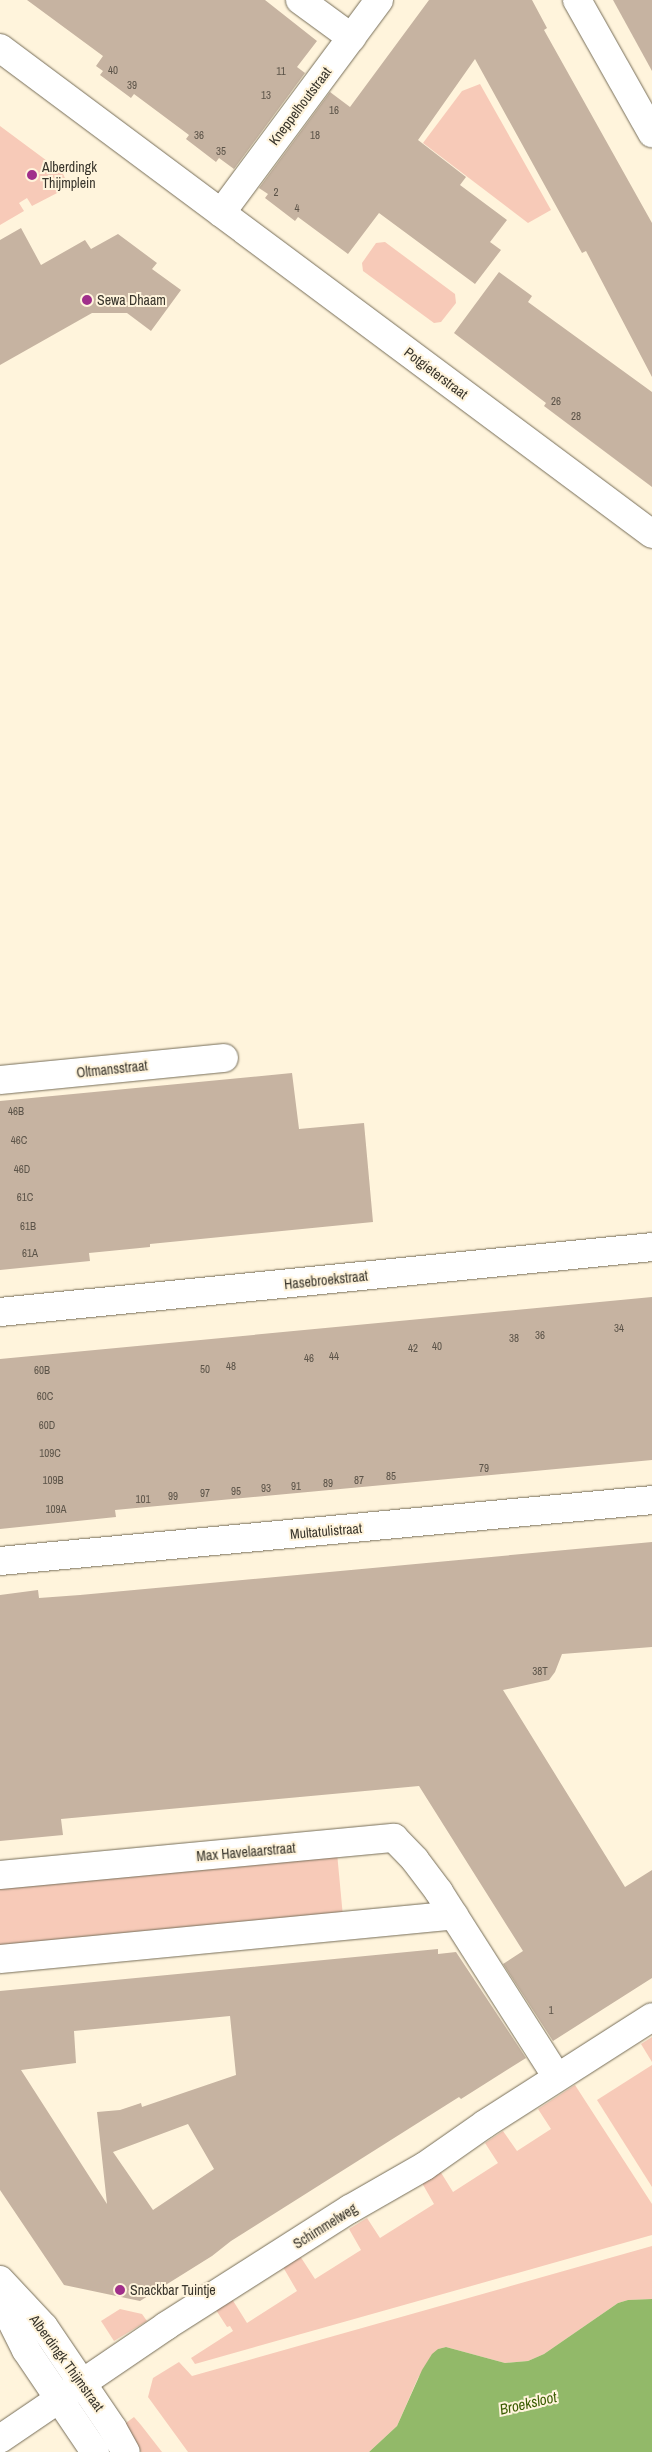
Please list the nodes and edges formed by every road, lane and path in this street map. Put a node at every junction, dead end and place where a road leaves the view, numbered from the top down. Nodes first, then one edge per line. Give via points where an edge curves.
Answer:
1 (300, 0) edge
2 (379, 0) edge
3 (577, 0) edge
4 (352, 38) junction
5 (0, 48) edge
6 (652, 133) edge
7 (221, 213) junction
8 (652, 534) edge
9 (224, 1058) dead end
10 (0, 1080) edge
11 (652, 1247) edge
12 (0, 1312) edge
13 (652, 1500) edge
14 (0, 1561) edge
15 (0, 1875) edge
16 (454, 1915) junction
17 (0, 1958) edge
18 (652, 2017) edge
19 (557, 2078) junction
20 (0, 2280) edge
21 (0, 2298) edge
22 (82, 2382) junction
23 (58, 2399) junction
24 (0, 2439) edge
25 (95, 2452) edge
26 (126, 2452) edge

1 - 4 street
2 - 4 street, Kneppelhoutstraat
3 - 6 street
4 - 7 street, Kneppelhoutstraat
5 - 7 street
7 - 8 street, Potgieterstraat
9 - 10 street, Oltmansstraat
11 - 12 street, Hasebroekstraat
13 - 14 street, Multatulistraat
15 - 16 street, Max Havelaarstraat via 394,1838 427,1875
16 - 17 street
16 - 19 street, Max Havelaarstraat
18 - 19 street, Schimmelweg
19 - 22 street, Schimmelweg via 425,2166 342,2215
20 - 22 street, Alberdingk Thijmstraat via 44,2327
21 - 23 street, Alberdingk Thijmstraat via 26,2350
22 - 23 street, Schimmelweg
22 - 26 street, Alberdingk Thijmstraat
23 - 24 street, Schimmelweg
23 - 25 street, Alberdingk Thijmstraat

